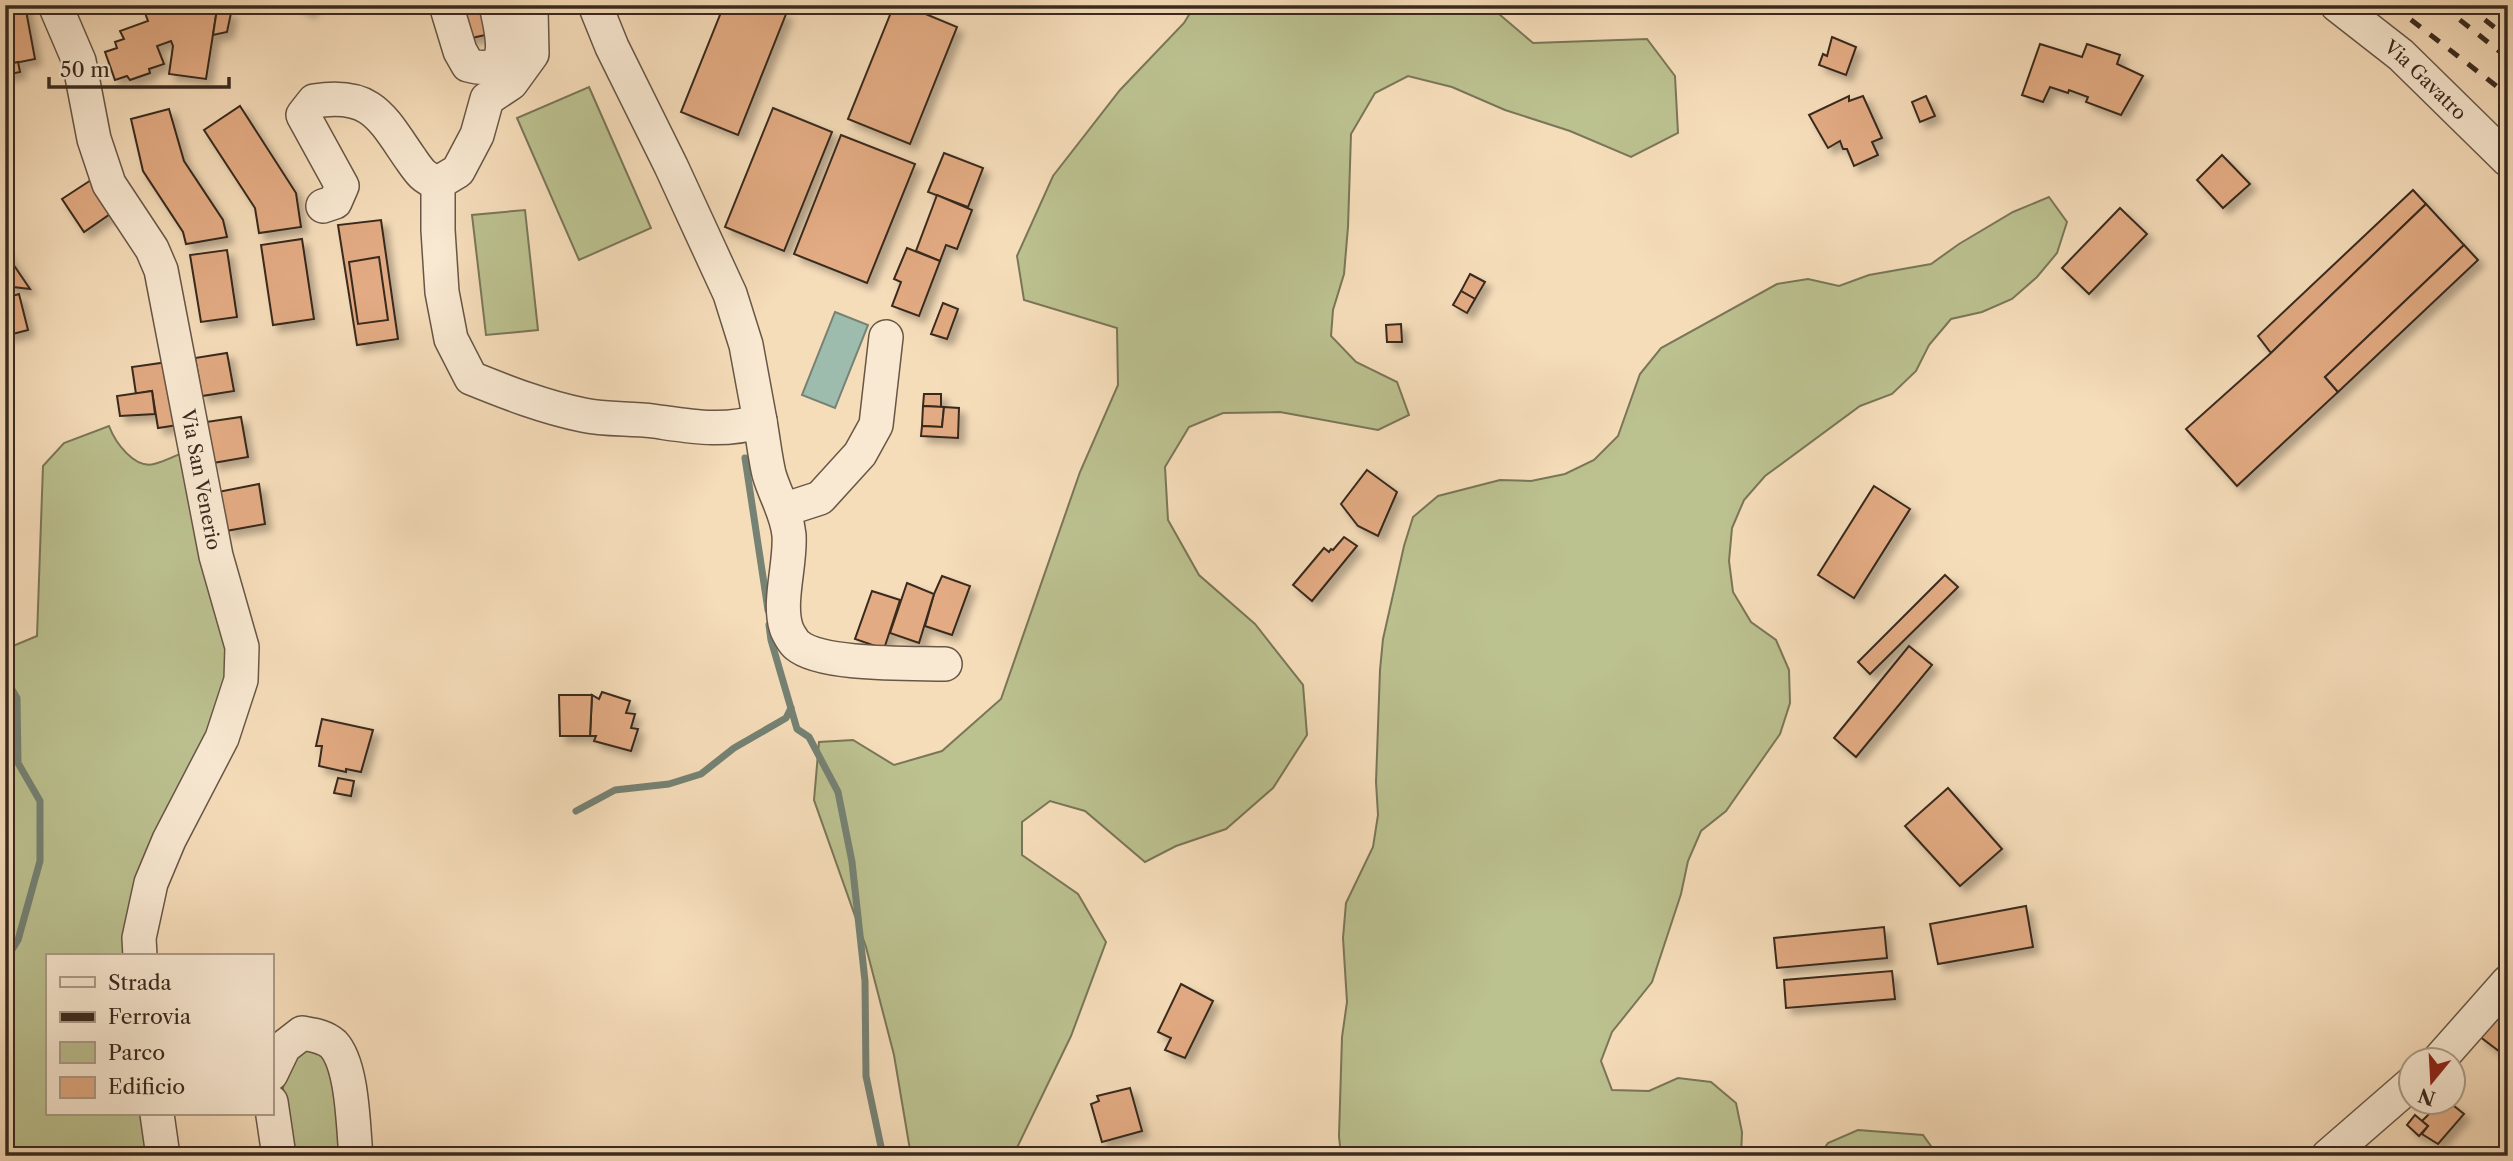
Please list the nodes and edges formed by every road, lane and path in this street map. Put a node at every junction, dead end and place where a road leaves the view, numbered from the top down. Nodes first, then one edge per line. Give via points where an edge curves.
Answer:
1 (55, 5) edge
2 (446, 5) edge
3 (496, 5) edge
4 (528, 5) edge
5 (596, 5) edge
6 (2337, 5) edge
7 (2508, 160) edge
8 (438, 183) junction
9 (323, 206) dead end
10 (886, 337) dead end
11 (760, 421) junction
12 (783, 510) junction
13 (945, 664) dead end
14 (140, 954) edge
15 (2508, 982) edge
16 (2451, 1046) edge
17 (273, 1070) edge
18 (2398, 1095) edge
19 (157, 1116) edge
20 (273, 1116) edge
21 (163, 1156) edge
22 (279, 1156) edge
23 (356, 1156) edge
24 (2328, 1156) edge

1 - 14 street, Via San Venerio via 79,61 94,139 109,184 152,248 161,271 216,556 242,647 242,680 229,719 151,883
2 - 3 street via 468,65 484,69 496,64 502,54
4 - 8 street via 532,54 511,83 487,99 477,135 458,171
5 - 11 street via 611,47 730,294 746,345
6 - 7 street, Via Gavatro via 2401,55
8 - 9 street via 424,178 366,104 338,97 314,101 303,115 342,186 335,202
8 - 11 street via 442,292 450,338 471,378 526,401 586,416 713,429
10 - 12 street via 876,425 860,453 820,498
11 - 12 street via 769,474
12 - 13 street via 789,536 786,627 797,645 845,660
15 - 16 street
17 - 23 street via 284,1047 302,1033 334,1046 348,1082
18 - 24 street
19 - 21 street
20 - 22 street

